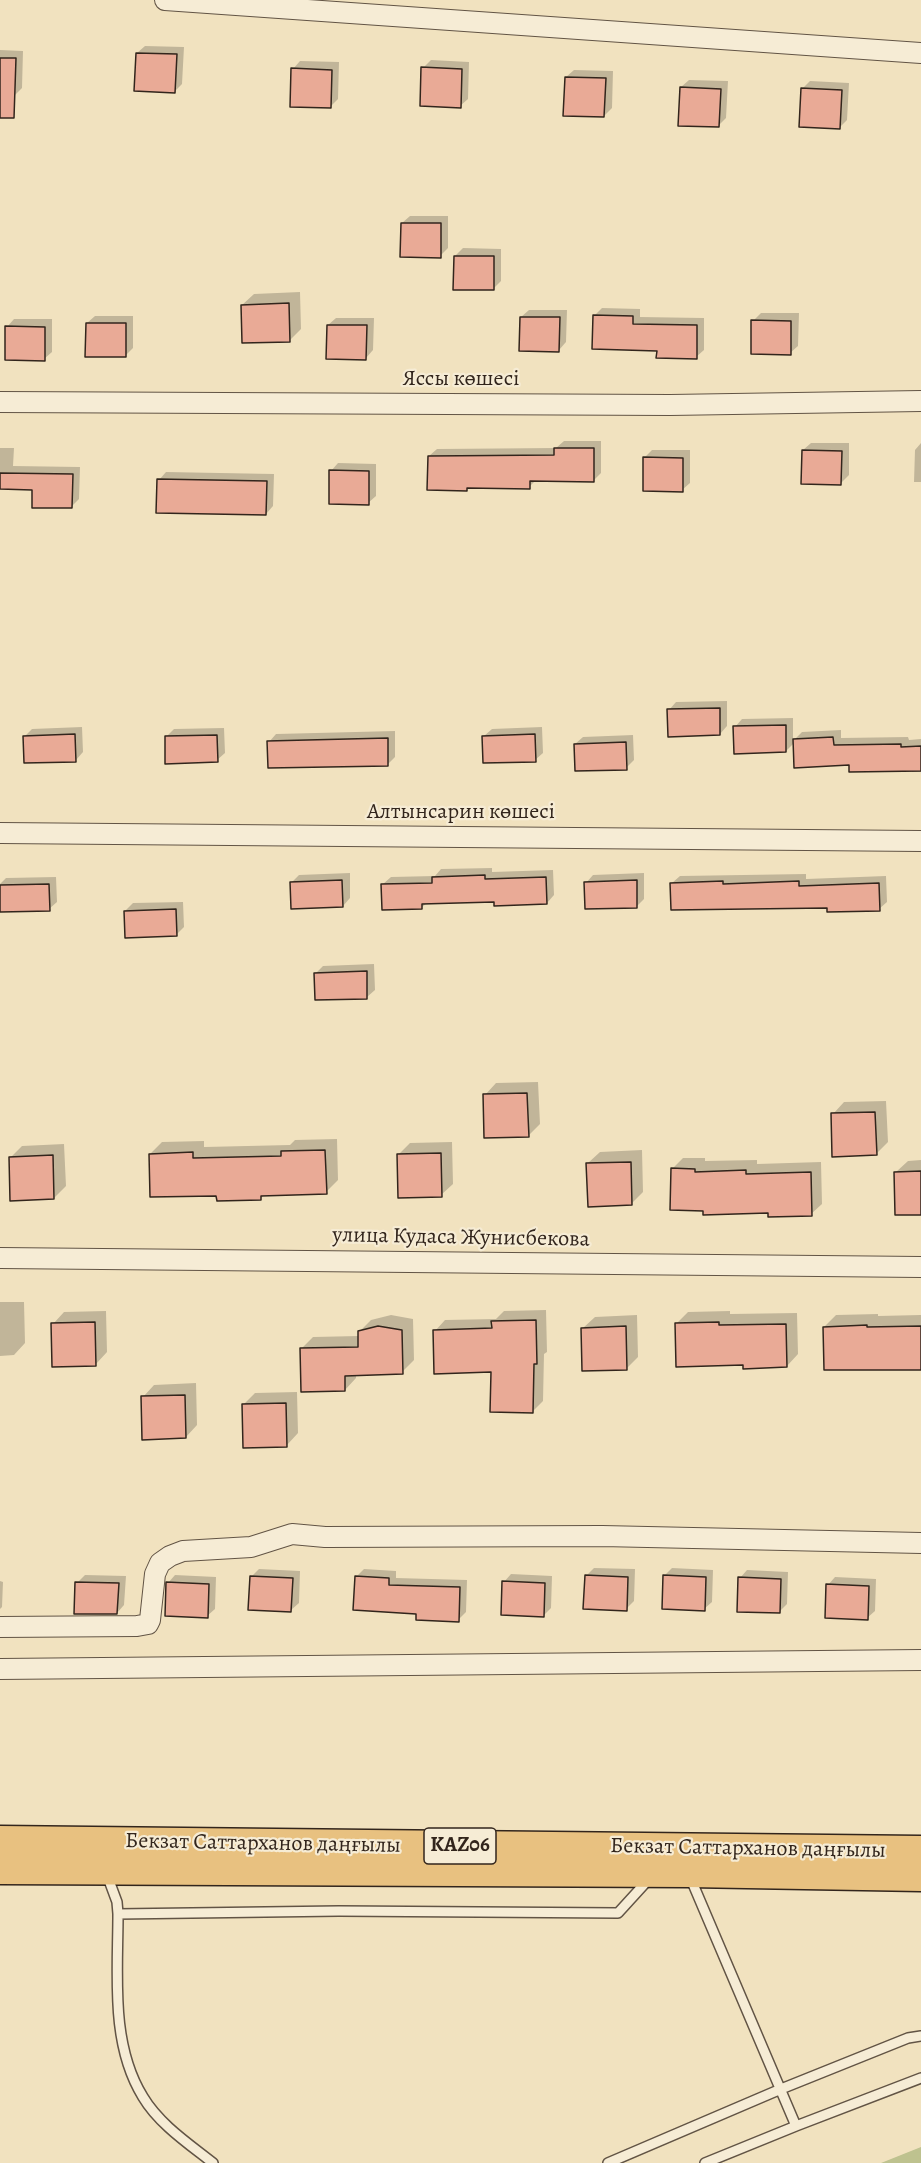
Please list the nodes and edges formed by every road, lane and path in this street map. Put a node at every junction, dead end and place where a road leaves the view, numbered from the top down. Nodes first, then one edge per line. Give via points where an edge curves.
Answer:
1 (165, 0) edge
2 (921, 53) edge
3 (921, 401) edge
4 (0, 402) edge
5 (0, 833) edge
6 (921, 841) edge
7 (0, 1258) edge
8 (921, 1267) edge
9 (921, 1543) edge
10 (0, 1627) edge
11 (921, 1660) edge
12 (0, 1670) edge
13 (0, 1841) edge
14 (921, 1851) edge
15 (0, 1869) edge
16 (105, 1870) junction
17 (655, 1872) junction
18 (688, 1872) junction
19 (921, 1876) edge
20 (118, 1914) junction
21 (921, 2036) edge
22 (921, 2078) edge
23 (781, 2089) junction
24 (796, 2126) junction
25 (213, 2163) edge
26 (608, 2163) edge
27 (705, 2163) edge

1 - 2 street
3 - 4 street, Яссы көшесі via 670,405
5 - 6 street, Алтынсарин көшесі
7 - 8 street, улица Кудаса Жунисбекова
9 - 10 street via 291,1534 251,1548 183,1551 170,1556 160,1563 155,1574 148,1624
11 - 12 street
13 - 14 main road, Бекзат Саттарханов даңғылы / KАZ06
15 - 16 main road, Бекзат Саттарханов даңғылы / KАZ06
16 - 17 main road, Бекзат Саттарханов даңғылы / KАZ06
16 - 20 lane
17 - 18 main road, Бекзат Саттарханов даңғылы / KАZ06
17 - 20 lane via 618,1913
18 - 19 main road, Бекзат Саттарханов даңғылы / KАZ06
18 - 23 lane
20 - 25 lane via 120,2026 132,2076 152,2109
21 - 23 lane
22 - 24 lane
23 - 24 lane
23 - 26 lane
24 - 27 lane

